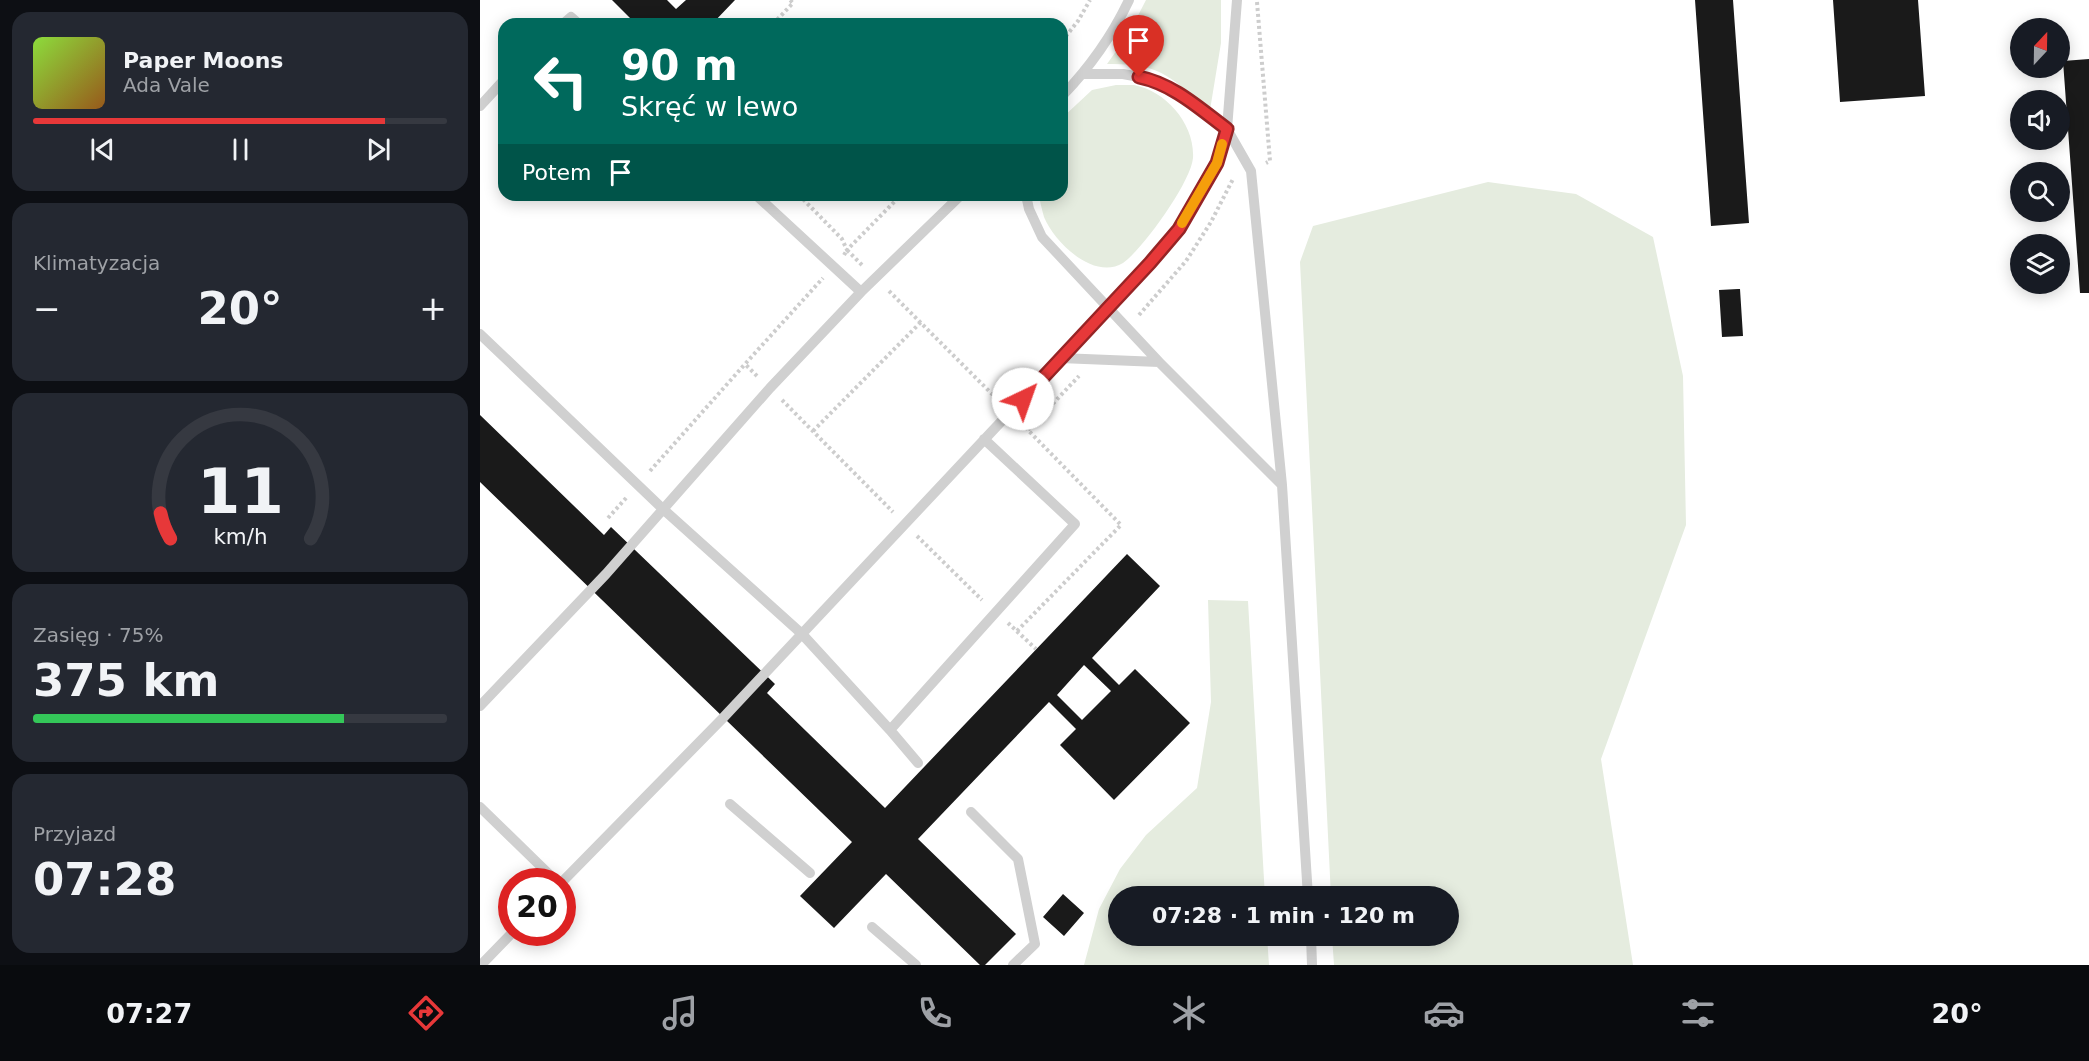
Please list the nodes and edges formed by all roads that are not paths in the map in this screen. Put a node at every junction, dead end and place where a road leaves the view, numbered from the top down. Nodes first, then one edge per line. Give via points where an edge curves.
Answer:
1 (1129, 0) edge
2 (1237, 0) edge
3 (1083, 74) junction
4 (498, 86) edge
5 (1068, 90) edge
6 (480, 106) edge
7 (1227, 129) junction
8 (762, 201) edge
9 (955, 201) edge
10 (1027, 201) edge
11 (861, 292) junction
12 (1107, 307) junction
13 (480, 334) edge
14 (1060, 358) junction
15 (1159, 362) junction
16 (984, 439) junction
17 (1281, 485) junction
18 (663, 509) junction
19 (802, 634) junction
20 (480, 706) edge
21 (890, 730) junction
22 (918, 763) dead end
23 (730, 804) dead end
24 (480, 807) edge
25 (971, 812) dead end
26 (543, 868) edge
27 (576, 868) edge
28 (810, 873) dead end
29 (1307, 886) edge
30 (872, 927) dead end
31 (499, 946) edge
32 (1311, 946) edge
33 (481, 965) edge
34 (916, 965) edge
35 (1013, 965) edge
36 (1312, 965) edge

1 - 3 lane via 1117,27
2 - 7 lane
3 - 5 lane
3 - 7 lane via 1123,74 1155,80
4 - 6 lane
7 - 12 lane via 1217,163 1179,229
7 - 17 lane via 1251,171
8 - 11 lane
9 - 11 lane
10 - 12 lane via 1042,237
11 - 18 lane
12 - 14 lane
12 - 15 lane
13 - 18 lane
14 - 15 lane
14 - 16 lane
15 - 17 lane
16 - 19 lane
16 - 21 lane via 1075,524
17 - 29 lane
18 - 19 lane
18 - 20 lane
19 - 21 lane
19 - 27 lane
21 - 22 lane
23 - 28 lane
24 - 26 lane
25 - 35 lane via 1018,859 1035,944
30 - 34 lane
31 - 33 lane
32 - 36 lane

